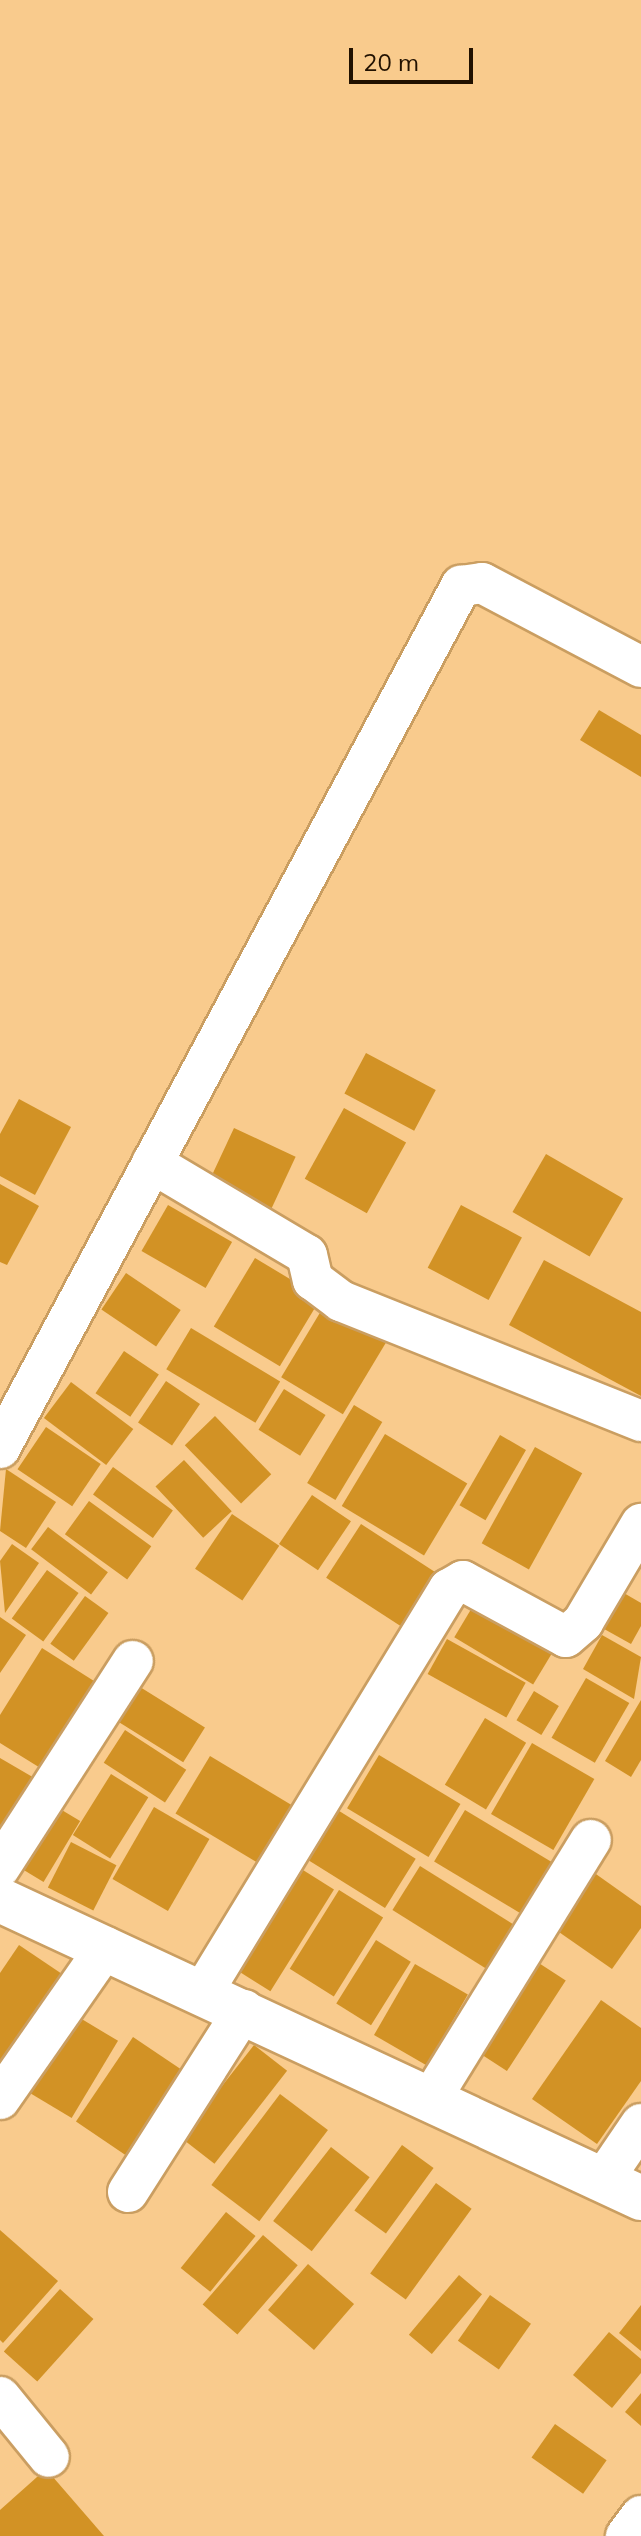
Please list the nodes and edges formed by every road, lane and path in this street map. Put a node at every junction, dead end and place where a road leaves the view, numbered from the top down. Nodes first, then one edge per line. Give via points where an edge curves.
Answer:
1 (641, 667) edge
2 (152, 1163) junction
3 (641, 1421) edge
4 (0, 1448) edge
5 (641, 1524) edge
6 (133, 1661) dead end
7 (591, 1840) dead end
8 (0, 1867) edge
9 (0, 1900) edge
10 (106, 1947) junction
11 (204, 1990) junction
12 (244, 2010) junction
13 (432, 2097) junction
14 (0, 2099) edge
15 (641, 2124) edge
16 (623, 2187) edge
17 (128, 2192) dead end
18 (0, 2397) edge
19 (49, 2457) dead end
20 (641, 2516) edge
21 (626, 2536) edge

1 - 2 street via 482,583 461,586
2 - 3 street via 307,1255 313,1280 341,1301
2 - 4 street
5 - 11 street via 583,1622 566,1637 463,1581 449,1589
6 - 8 street
7 - 13 street
9 - 10 street
10 - 11 street
10 - 14 street
11 - 12 street
12 - 13 street
12 - 17 street
13 - 16 street
15 - 16 street
18 - 19 street
20 - 21 street

